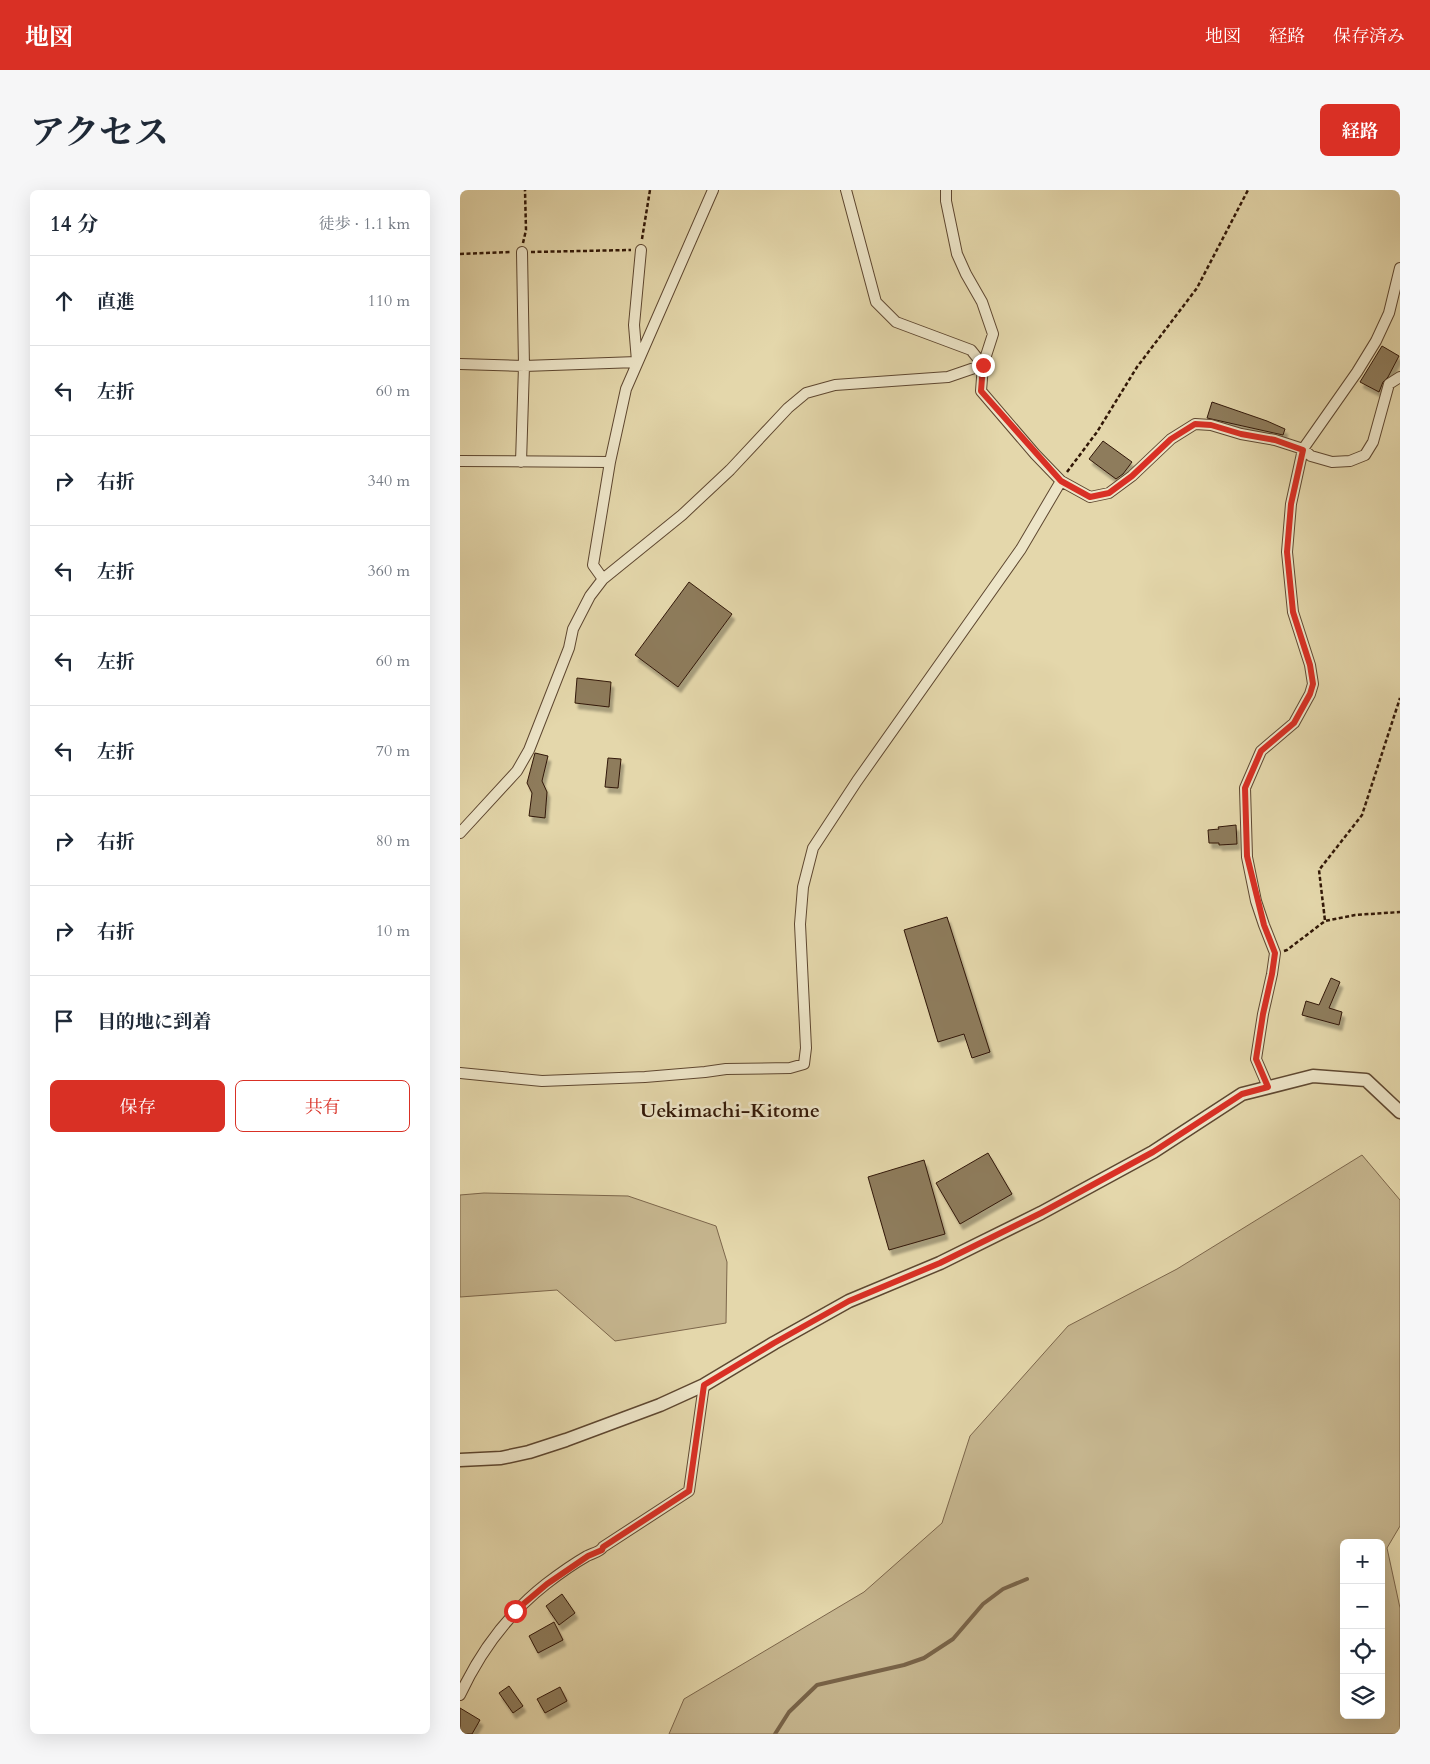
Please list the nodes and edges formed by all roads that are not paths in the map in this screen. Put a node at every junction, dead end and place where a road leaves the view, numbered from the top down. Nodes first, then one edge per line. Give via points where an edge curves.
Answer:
1 (714, 190) edge
2 (846, 190) edge
3 (946, 190) edge
4 (641, 250) road end
5 (522, 252) road end
6 (1400, 268) edge
7 (637, 362) junction
8 (460, 364) edge
9 (983, 365) junction
10 (524, 366) junction
11 (1400, 377) edge
12 (1303, 450) junction
13 (460, 461) edge
14 (521, 462) junction
15 (610, 462) junction
16 (1061, 481) junction
17 (603, 578) junction
18 (460, 833) edge
19 (460, 1074) edge
20 (1268, 1087) junction
21 (1400, 1112) edge
22 (704, 1385) junction
23 (460, 1460) edge
24 (460, 1695) edge

1 - 7 street
2 - 9 street via 876,302 896,322 970,350
3 - 9 street via 957,254 982,302 993,334
4 - 7 street via 634,325
5 - 10 street
6 - 12 street via 1389,312 1376,341
7 - 10 street
7 - 15 street via 626,389
8 - 10 street
9 - 16 street via 981,391
9 - 17 street via 948,377 835,385 806,393 682,515
10 - 14 street
11 - 12 street via 1389,384 1373,442 1365,455 1350,461 1332,462
12 - 16 street via 1275,440 1195,424 1171,439 1109,493 1090,497
12 - 20 street via 1291,504 1287,552 1293,612 1313,684 1294,723 1261,751 1245,788 1247,856 1259,909 1275,953 1256,1059
13 - 14 street
14 - 15 street
15 - 17 street via 593,565
16 - 19 street via 1021,549 813,848 803,887 800,924 804,1064 790,1068 542,1081
17 - 18 street via 573,629 569,648 517,771
20 - 21 street via 1313,1076 1366,1080
20 - 22 street via 1242,1094 1153,1152 1041,1213 940,1263 849,1301
22 - 23 street via 660,1405 528,1452 501,1458
22 - 24 street via 689,1491 547,1584 515,1611 486,1650

